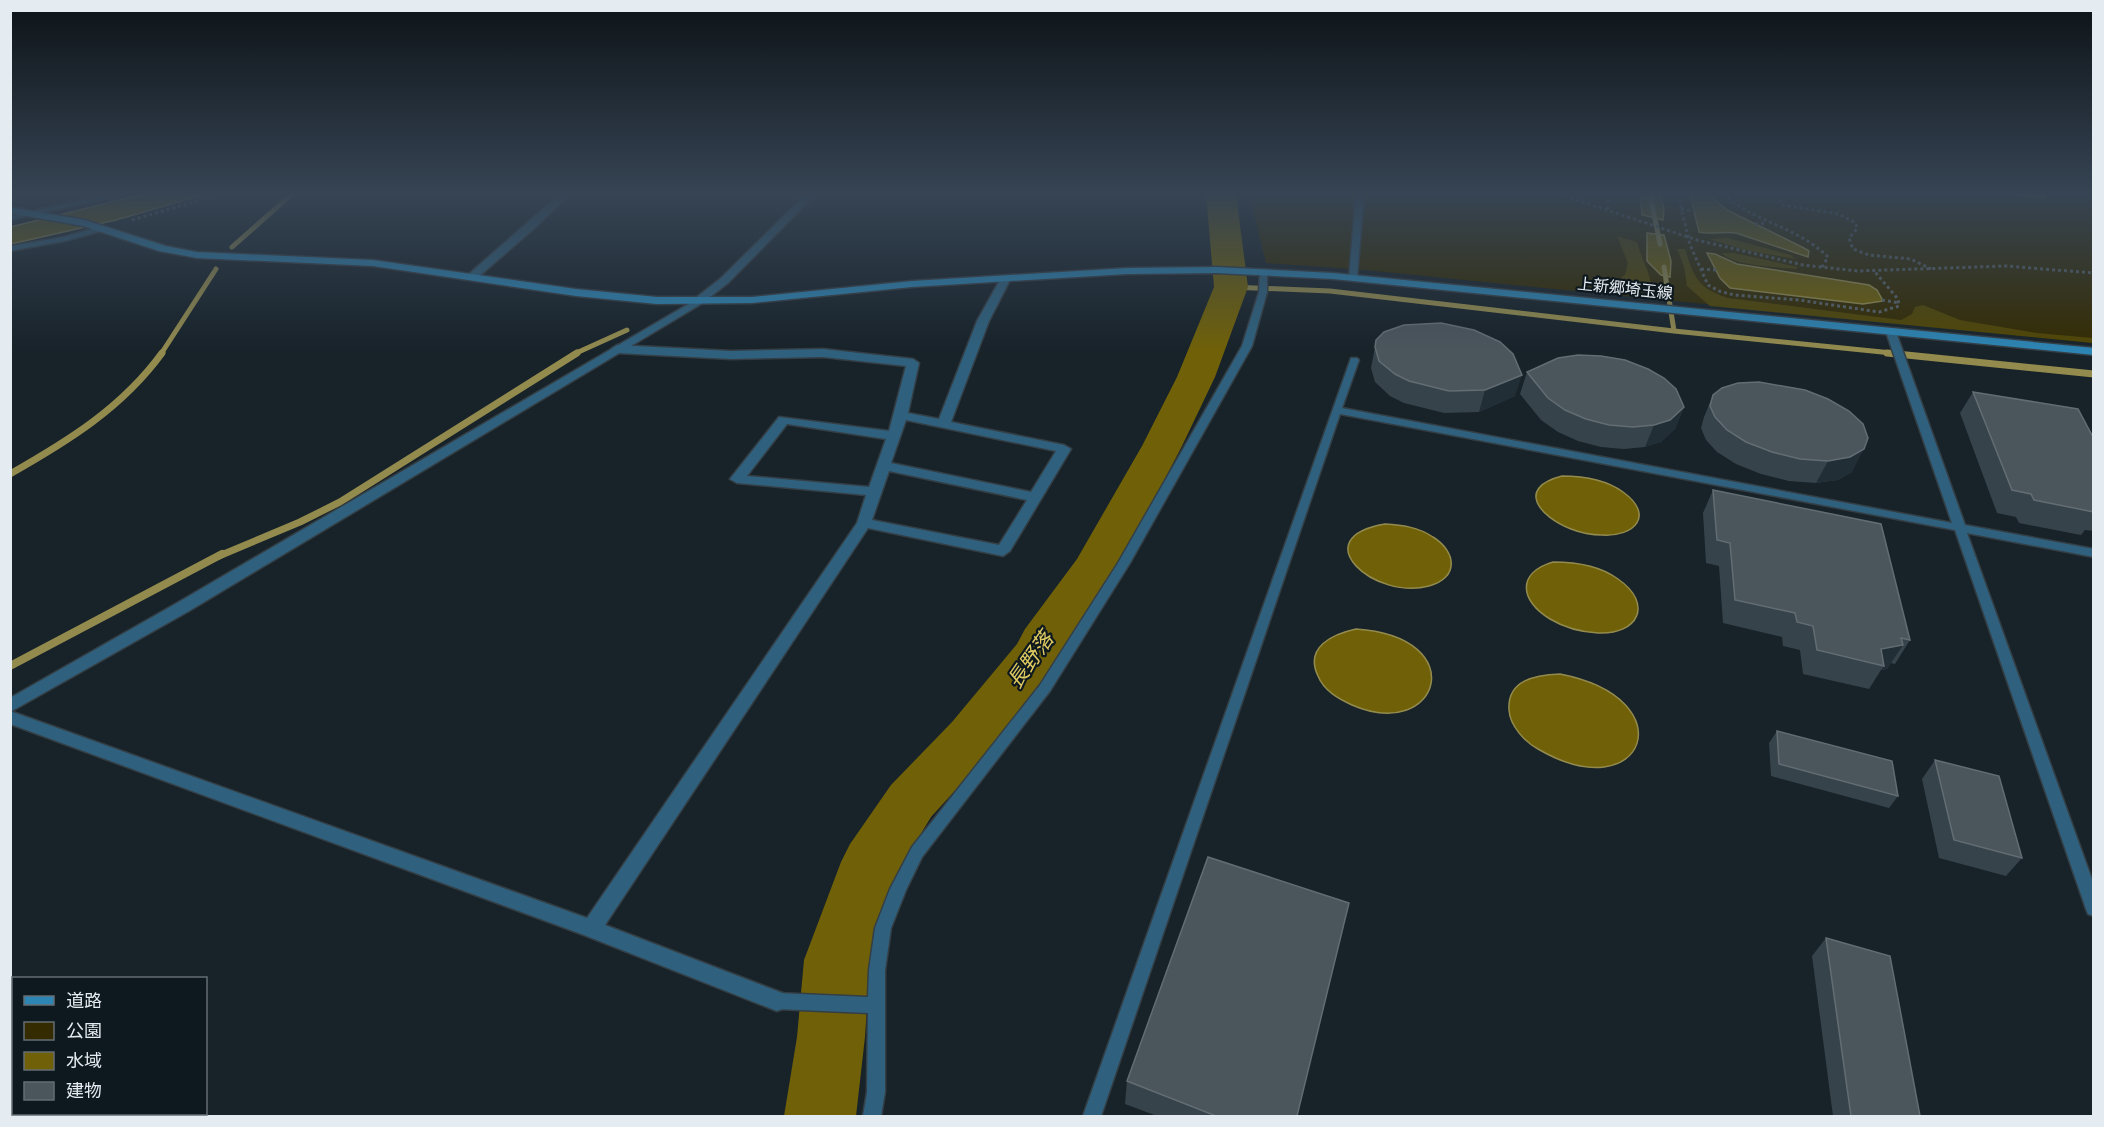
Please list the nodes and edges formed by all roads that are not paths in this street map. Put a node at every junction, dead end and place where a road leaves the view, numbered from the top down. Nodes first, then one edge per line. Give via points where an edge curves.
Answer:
1 (159, 247) edge
2 (507, 247) edge
3 (758, 247) edge
4 (1356, 247) edge
5 (473, 276) junction
6 (1006, 278) junction
7 (1353, 278) junction
8 (1263, 282) junction
9 (697, 302) junction
10 (1891, 332) junction
11 (617, 349) junction
12 (2094, 352) edge
13 (1354, 360) dead end
14 (1336, 410) junction
15 (901, 415) junction
16 (944, 423) junction
17 (894, 436) junction
18 (884, 466) junction
19 (875, 492) junction
20 (1035, 497) junction
21 (864, 523) junction
22 (1960, 527) junction
23 (2094, 553) edge
24 (10, 706) edge
25 (10, 717) edge
26 (2094, 909) edge
27 (591, 929) junction
28 (777, 1000) joint
29 (867, 1005) junction
30 (872, 1116) edge
31 (1092, 1116) edge

1 - 5 main road, 上新郷埼玉線 via 218,257 370,263
2 - 5 street
3 - 9 street
4 - 7 lane
5 - 9 main road, 上新郷埼玉線 via 596,296
6 - 8 main road, 上新郷埼玉線 via 1200,270 1250,271
6 - 9 main road, 上新郷埼玉線
6 - 16 street via 983,321
7 - 8 main road, 上新郷埼玉線
7 - 10 main road, 上新郷埼玉線
8 - 29 lane via 1247,346 1124,563 1045,688 917,852 883,928
9 - 11 street
10 - 12 main road, 上新郷埼玉線
10 - 22 lane
11 - 15 street via 731,355 823,353 913,363
11 - 24 street
13 - 14 lane
14 - 22 lane
14 - 31 lane
15 - 16 street
15 - 17 street
16 - 20 street via 1064,449
17 - 18 street
17 - 19 street via 784,420 737,479
18 - 19 street
18 - 20 street
19 - 21 street
20 - 21 street via 1003,551
21 - 27 street
22 - 23 lane
22 - 26 lane
25 - 27 street
27 - 28 street
28 - 29 lane
29 - 30 lane via 876,1092

